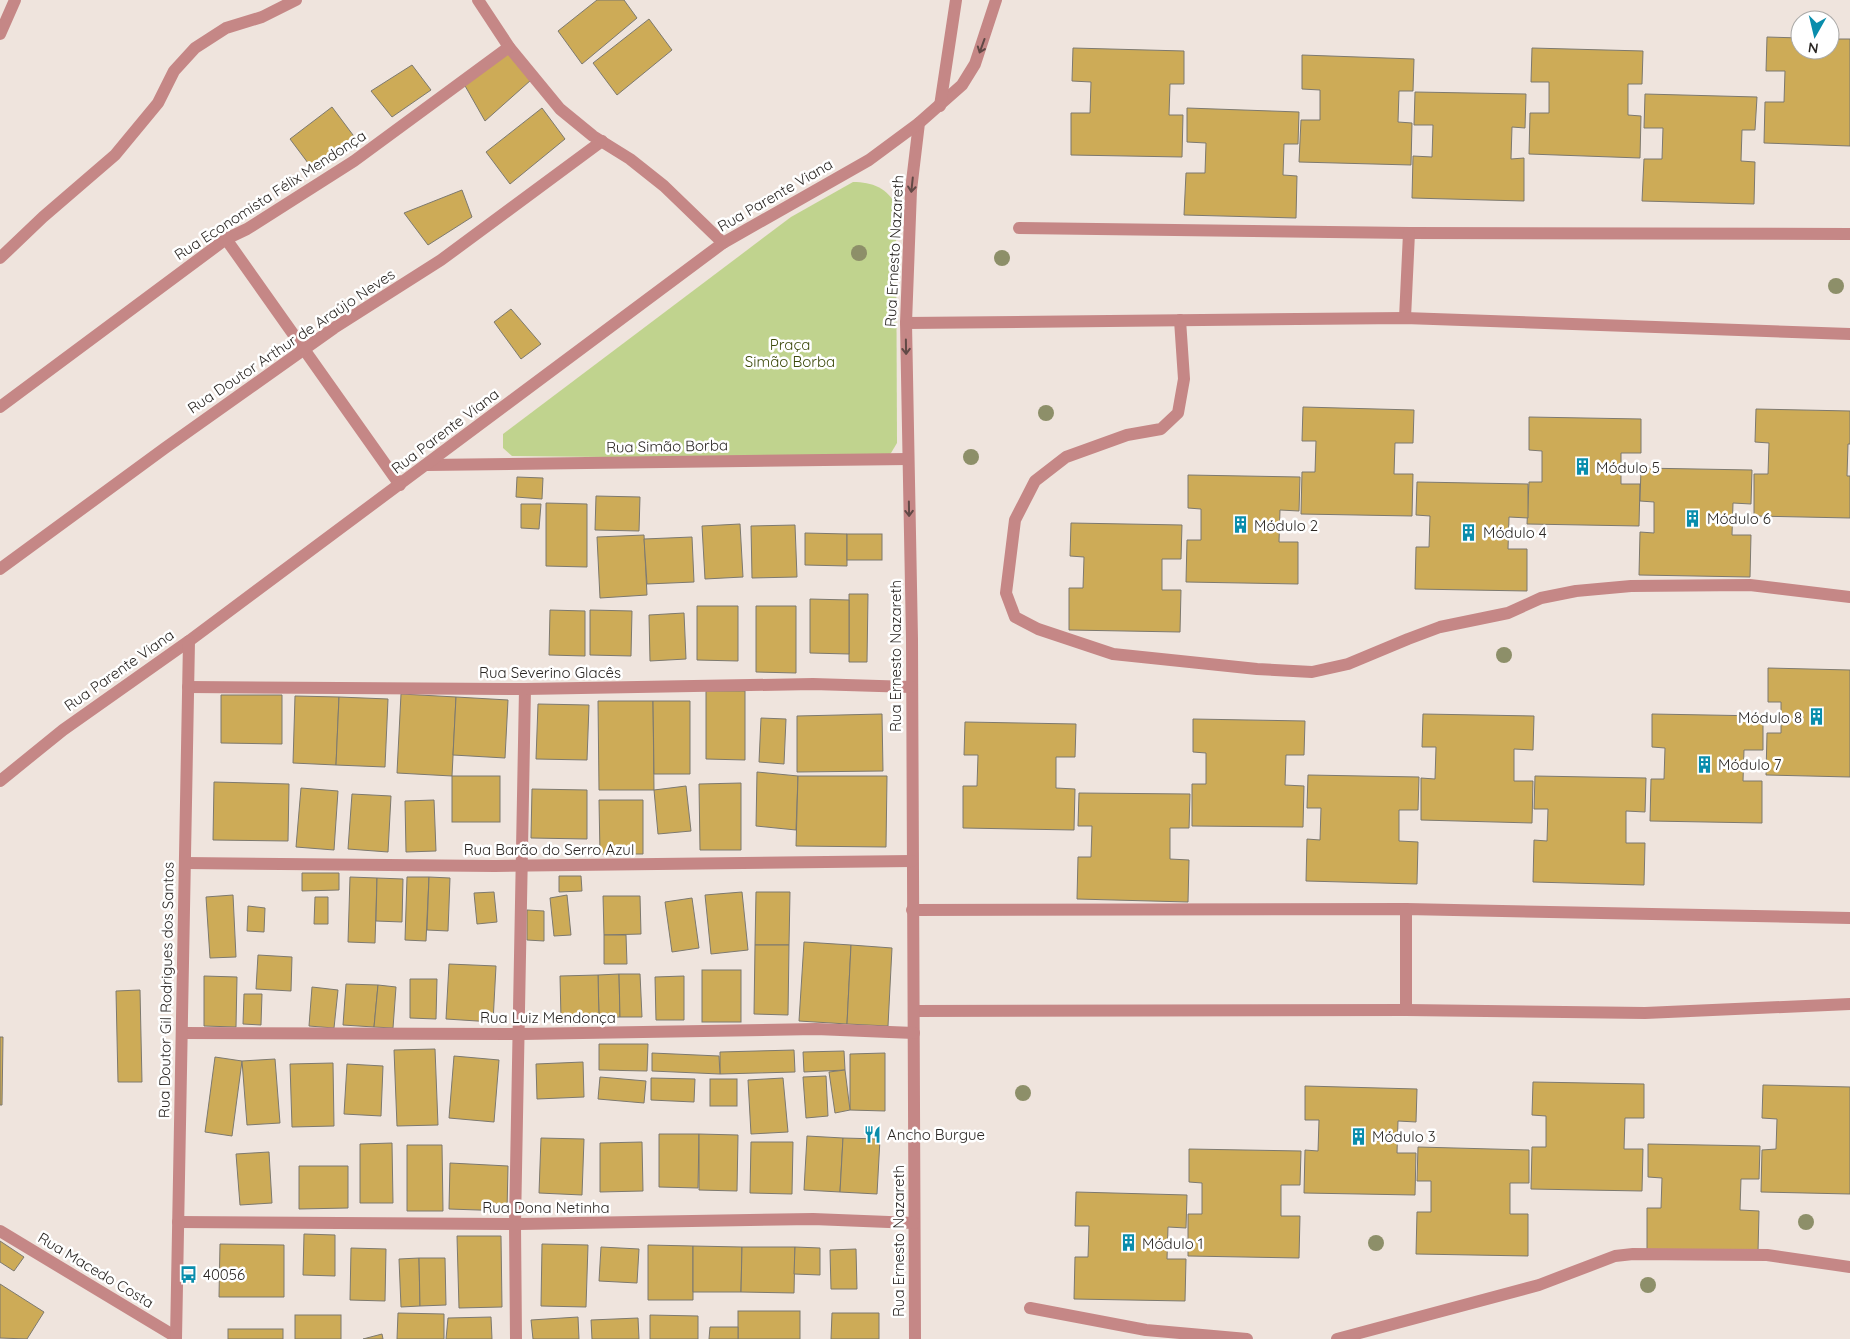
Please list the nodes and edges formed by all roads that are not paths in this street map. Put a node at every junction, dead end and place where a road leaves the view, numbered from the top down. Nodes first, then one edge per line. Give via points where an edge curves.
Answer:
1 (15, 0) edge
2 (296, 0) edge
3 (478, 0) edge
4 (956, 0) edge
5 (996, 0) edge
6 (0, 34) edge
7 (510, 47) junction
8 (940, 106) junction
9 (919, 124) junction
10 (602, 141) junction
11 (1019, 228) dead end
12 (1409, 233) junction
13 (1850, 234) edge
14 (226, 240) junction
15 (723, 243) junction
16 (0, 258) edge
17 (1406, 318) junction
18 (1180, 320) junction
19 (906, 323) junction
20 (1850, 334) edge
21 (304, 349) junction
22 (0, 407) edge
23 (908, 459) junction
24 (426, 464) junction
25 (400, 484) junction
26 (0, 569) edge
27 (1850, 597) edge
28 (189, 641) junction
29 (188, 687) junction
30 (912, 687) junction
31 (525, 689) junction
32 (0, 781) edge
33 (912, 862) junction
34 (185, 863) junction
35 (521, 865) junction
36 (1406, 909) junction
37 (912, 910) junction
38 (1850, 918) edge
39 (1850, 1004) edge
40 (914, 1010) junction
41 (1406, 1010) junction
42 (182, 1033) junction
43 (914, 1033) junction
44 (518, 1034) junction
45 (178, 1222) junction
46 (914, 1223) junction
47 (515, 1224) junction
48 (0, 1231) edge
49 (1850, 1267) edge
50 (1030, 1308) dead end
51 (176, 1338) edge
52 (516, 1339) edge
53 (915, 1339) edge
54 (1247, 1339) edge
55 (1337, 1339) edge

1 - 6 street
2 - 16 street via 262,17 226,28 195,48 174,72 158,103 115,155
3 - 7 street
4 - 8 street
5 -> 8 street via 975,64 962,85
7 - 10 street via 560,109
7 - 14 street, Rua Economista Félix Mendonça via 354,161
8 - 9 street
9 - 15 street, Rua Parente Viana via 869,160
9 -> 19 street, Rua Ernesto Nazareth via 911,190
10 - 15 street via 664,186
10 - 21 street, Rua Doutor Arthur de Araújo Neves via 441,260
11 - 12 street
12 - 13 street
12 - 17 street
14 - 21 street
14 - 22 street, Rua Economista Félix Mendonça
15 - 24 street, Rua Parente Viana
17 - 18 street
17 - 20 street
18 - 19 street
18 - 27 street via 1184,379 1178,413 1161,429 1127,435 1066,457 1035,481 1015,520 1006,593 1015,617 1038,629 1113,654 1312,672 1348,664 1440,627 1508,613 1541,598 1576,591 1631,586 1750,585
19 -> 23 street, Rua Ernesto Nazareth
21 - 25 street
21 - 26 street, Rua Doutor Arthur de Araújo Neves
23 - 24 street, Rua Simão Borba
23 -> 30 street, Rua Ernesto Nazareth
24 - 25 street, Rua Parente Viana
25 - 28 street, Rua Parente Viana
28 - 29 street, Rua Doutor Gil Rodrigues dos Santos
28 - 32 street, Rua Parente Viana via 63,730
29 - 31 street, Rua Severino Glacês
29 - 34 street, Rua Doutor Gil Rodrigues dos Santos
30 - 31 street, Rua Severino Glacês via 813,684
30 - 33 street, Rua Ernesto Nazareth
31 - 35 street
33 - 35 street, Rua Barão do Serro Azul
33 - 37 street, Rua Ernesto Nazareth
34 - 35 street, Rua Barão do Serro Azul
34 - 42 street, Rua Doutor Gil Rodrigues dos Santos
35 - 44 street
36 - 37 street
36 - 38 street
36 - 41 street
37 - 40 street, Rua Ernesto Nazareth
39 - 41 street via 1645,1013
40 - 41 street
40 - 43 street, Rua Ernesto Nazareth
42 - 44 street, Rua Luiz Mendonça
42 - 45 street, Rua Doutor Gil Rodrigues dos Santos
43 - 44 street, Rua Luiz Mendonça via 816,1029
43 - 46 street, Rua Ernesto Nazareth
44 - 47 street
45 - 47 street, Rua Dona Netinha
45 - 51 street, Rua Doutor Gil Rodrigues dos Santos
46 - 47 street, Rua Dona Netinha via 813,1219
46 - 53 street, Rua Ernesto Nazareth
47 - 52 street
48 - 51 street, Rua Macedo Costa
49 - 55 street via 1767,1255 1615,1256 1539,1285
50 - 54 street via 1146,1330

